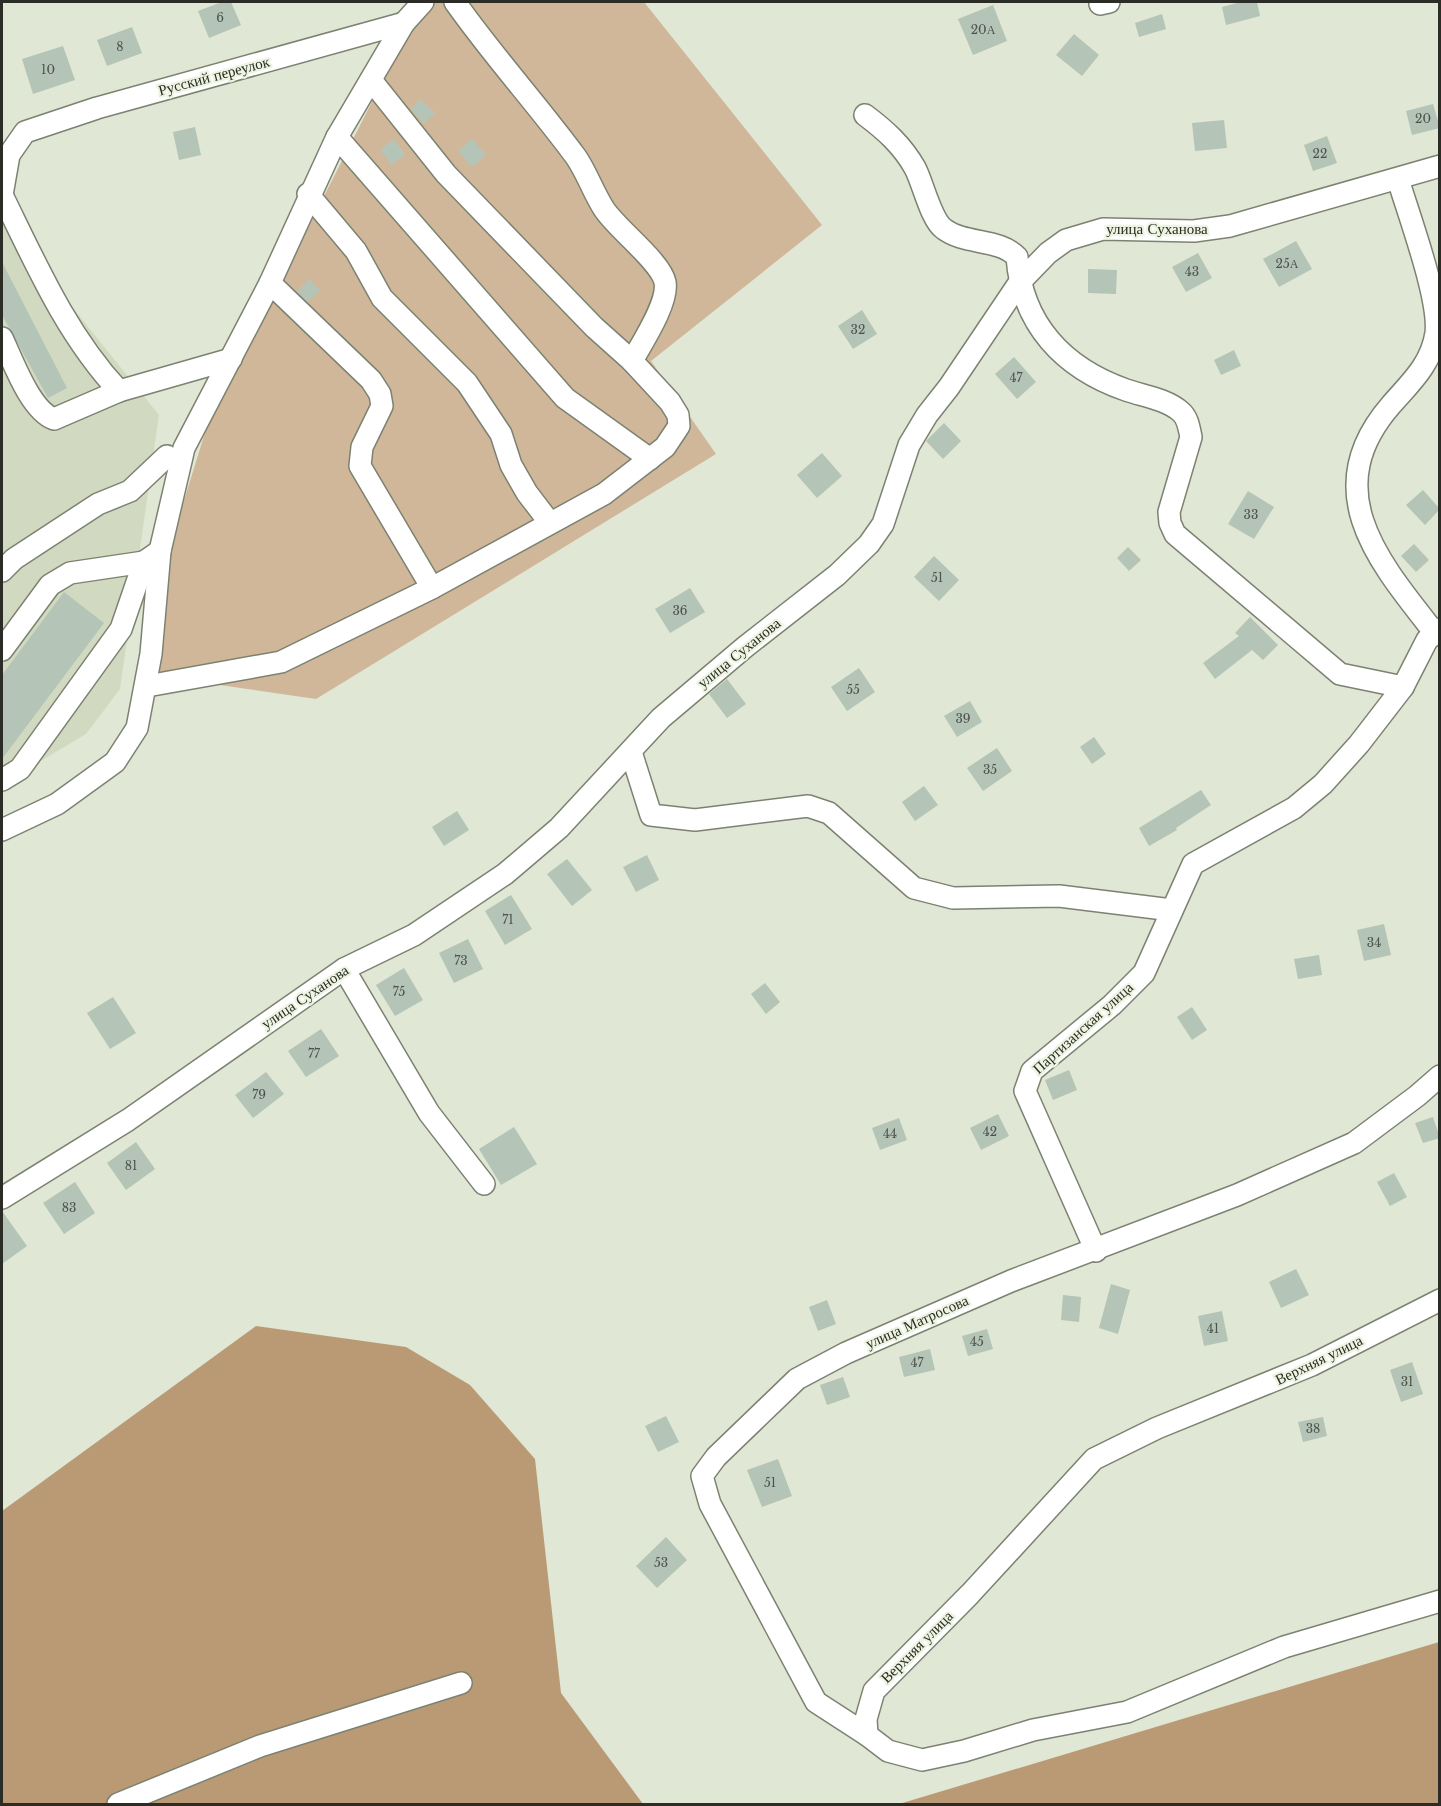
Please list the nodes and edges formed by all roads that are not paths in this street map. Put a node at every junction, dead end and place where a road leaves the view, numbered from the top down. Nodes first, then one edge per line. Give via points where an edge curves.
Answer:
1 (423, 2) edge
2 (455, 2) edge
3 (404, 23) junction
4 (371, 80) junction
5 (865, 115) dead end
6 (337, 137) junction
7 (1440, 166) edge
8 (1398, 179) junction
9 (309, 194) junction
10 (2, 195) edge
11 (270, 283) junction
12 (1018, 283) junction
13 (2, 338) edge
14 (231, 359) junction
15 (632, 361) junction
16 (119, 391) junction
17 (167, 456) dead end
18 (650, 459) junction
19 (550, 523) junction
20 (152, 557) junction
21 (2, 571) edge
22 (432, 588) junction
23 (1437, 630) edge
24 (2, 650) edge
25 (147, 686) junction
26 (1403, 687) junction
27 (631, 752) junction
28 (2, 780) edge
29 (2, 830) edge
30 (1172, 910) junction
31 (344, 969) junction
32 (1440, 1076) edge
33 (484, 1184) dead end
34 (2, 1198) edge
35 (1096, 1251) junction
36 (1440, 1300) edge
37 (1440, 1601) edge
38 (461, 1683) dead end
39 (867, 1734) junction
40 (118, 1804) edge

1 - 3 street
2 - 15 street via 578,159 604,209 656,263 665,282 663,301
3 - 4 street
3 - 10 street, Русский переулок via 97,108 25,132 9,154
4 - 6 street
4 - 15 street via 446,174
5 - 12 street via 894,137 913,165 944,229 1012,252 1017,257
6 - 9 street
6 - 18 street via 566,398
7 - 8 street, улица Суханова
8 - 12 street, улица Суханова via 1211,230 1125,227 1085,232 1048,253
8 - 23 street via 1432,297 1436,334 1423,369 1375,426 1362,450 1356,497 1375,553
9 - 11 street
9 - 19 street via 356,251 382,298 467,383 501,434 511,465 527,493
10 - 16 street via 67,323 92,362
11 - 14 street
11 - 22 street via 371,380 380,394 382,406 363,447 360,466
12 - 26 street via 1031,316 1073,363 1101,381 1168,403 1182,412 1191,437 1169,512 1175,534 1340,675
12 - 27 street, улица Суханова via 909,445 883,524 869,544 837,575 745,646 662,718
13 - 16 street via 24,386 47,416 54,418
14 - 16 street
14 - 20 street via 184,448
15 - 18 street via 678,416 674,436
17 - 21 street via 130,491 98,504
18 - 19 street via 604,494
19 - 22 street
20 - 24 street via 70,573 50,585
20 - 25 street
20 - 28 street via 121,628 20,769
22 - 25 street via 281,662
23 - 26 street, Партизанская улица via 1427,640
25 - 29 street via 137,728 115,762 57,804
26 - 30 street, Партизанская улица via 1323,784 1294,808 1193,864
27 - 30 street via 651,815 695,820 808,806 829,813 914,888 953,898 1059,896
27 - 31 street, улица Суханова via 559,828 505,874 414,935
30 - 35 street, Партизанская улица via 1144,973 1112,1005 1032,1071 1025,1092
31 - 33 street via 429,1113
31 - 34 street, улица Суханова via 128,1120
32 - 35 street, улица Матросова via 1354,1143
35 - 39 street, улица Матросова via 1011,1281 846,1353 797,1379 716,1457 702,1476 711,1504 816,1702
36 - 39 street, Верхняя улица via 1312,1365 1157,1428 1094,1459 874,1691 866,1719
37 - 39 street via 1284,1647 1127,1712 1033,1730 964,1752 922,1760 888,1751
38 - 40 street via 260,1746

